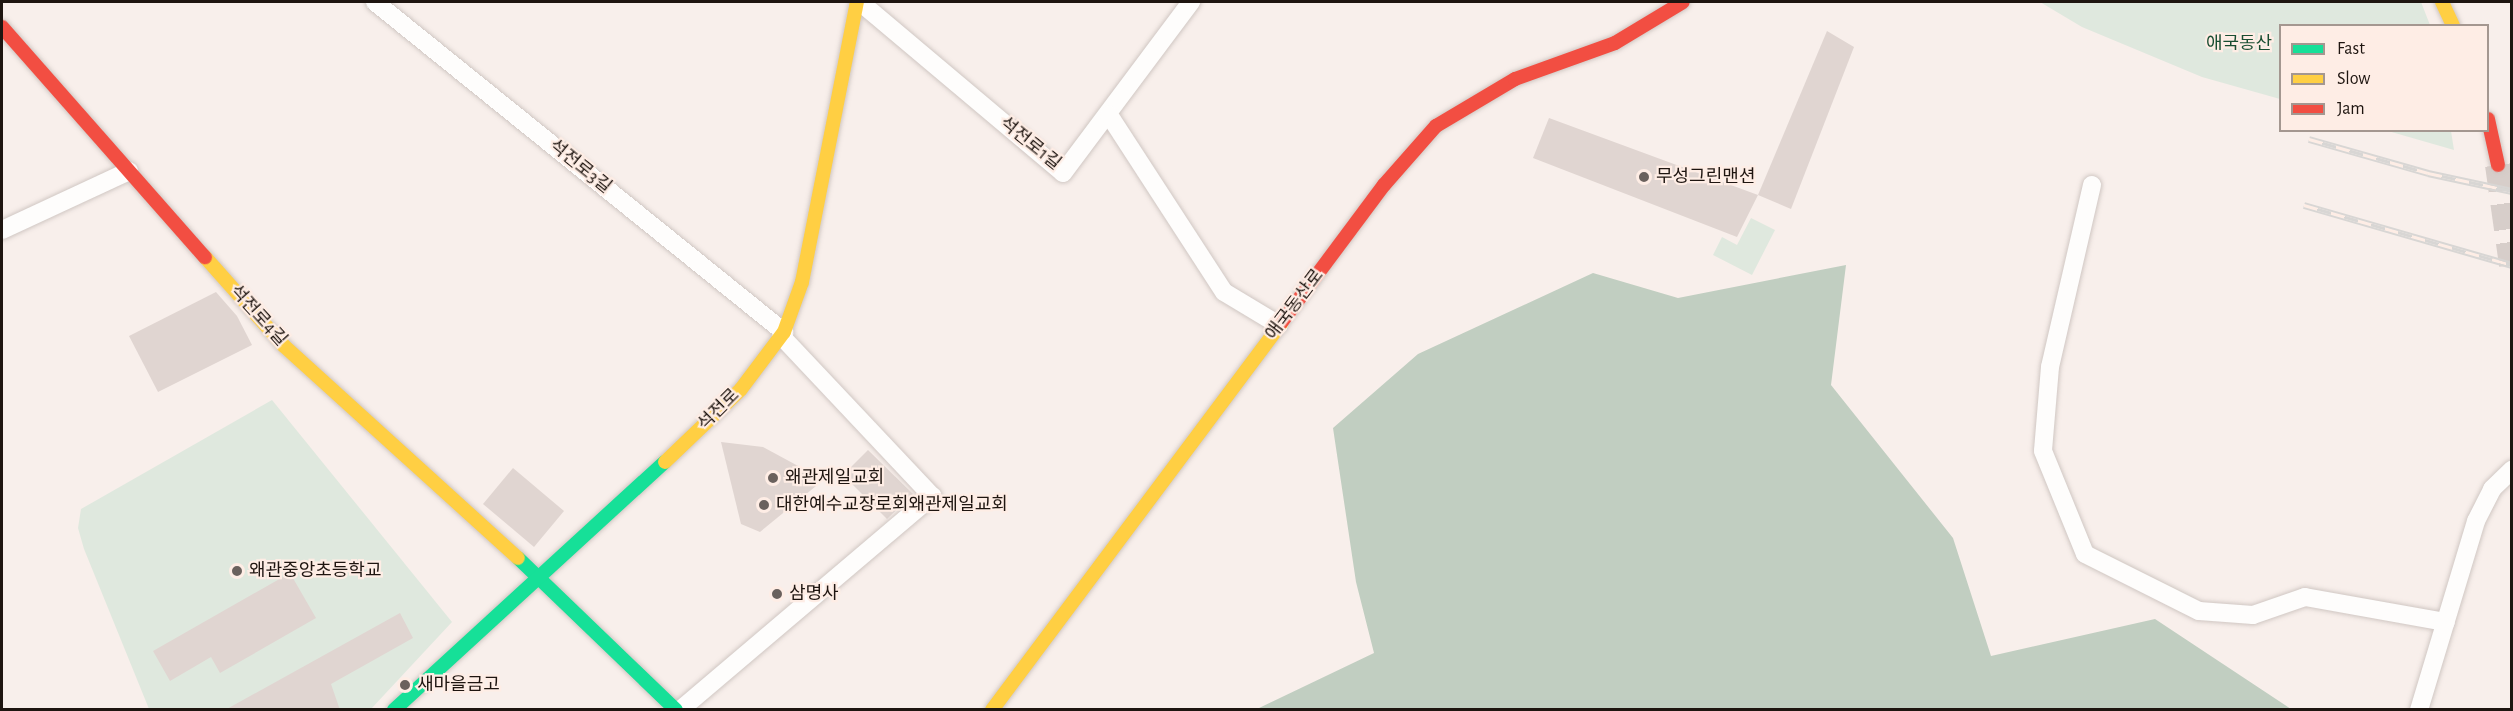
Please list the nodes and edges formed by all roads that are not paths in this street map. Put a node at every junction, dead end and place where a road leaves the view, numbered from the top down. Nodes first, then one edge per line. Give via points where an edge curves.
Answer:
1 (375, 2) edge
2 (858, 2) edge
3 (1191, 2) edge
4 (1683, 2) edge
5 (2442, 2) edge
6 (2451, 24) edge
7 (2, 27) edge
8 (1110, 114) junction
9 (2489, 127) edge
10 (2498, 165) tunnel mouth
11 (129, 171) junction
12 (2092, 185) dead end
13 (2, 230) edge
14 (1279, 325) junction
15 (783, 334) junction
16 (2511, 470) edge
17 (541, 578) junction
18 (2446, 622) junction
19 (394, 710) edge
20 (678, 710) edge
21 (992, 710) edge
22 (2419, 710) edge

1 - 15 street, 석전로3길
2 - 8 street, 석전로1길 via 1063,173
2 - 15 street, 석전로 via 802,282
3 - 8 street, 석전로1길
4 - 14 street, 애국동산로 via 1615,43 1515,79 1436,126 1384,185
5 - 6 street
7 - 11 street, 석전로4길
8 - 14 street via 1224,292
9 - 10 street
11 - 13 street
11 - 17 street, 석전로4길 via 283,345
12 - 18 street via 2050,367 2043,451 2085,554 2199,611 2253,615 2305,597
14 - 21 street, 애국동산로
15 - 17 street, 석전로 via 741,388
15 - 20 street, 석전로3길 via 932,496
16 - 18 street via 2492,489 2476,521
17 - 19 street, 석전로
17 - 20 street, 석전로4길
18 - 22 street

